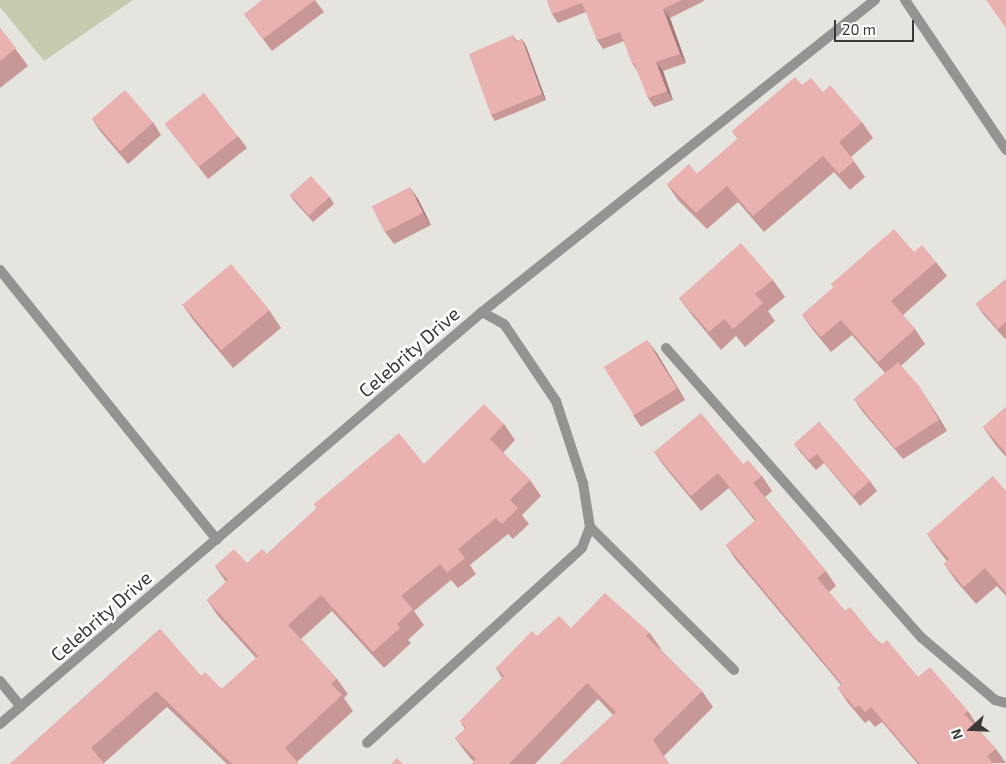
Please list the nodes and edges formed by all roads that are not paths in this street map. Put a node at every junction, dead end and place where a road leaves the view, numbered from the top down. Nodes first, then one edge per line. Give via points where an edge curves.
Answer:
1 (875, 0) edge
2 (904, 0) edge
3 (1006, 150) edge
4 (0, 270) edge
5 (482, 312) junction
6 (666, 348) dead end
7 (590, 527) junction
8 (217, 540) junction
9 (734, 670) dead end
10 (0, 681) edge
11 (1006, 703) edge
12 (21, 707) junction
13 (0, 724) edge
14 (368, 742) dead end

1 - 5 street
2 - 3 street
4 - 8 street
5 - 7 street, Celebrity Drive via 504,324 556,401 583,483
5 - 8 street, Celebrity Drive
6 - 11 street via 922,638 995,700
7 - 9 street
7 - 14 street via 582,548
8 - 12 street, Celebrity Drive
10 - 12 street
12 - 13 street, Celebrity Drive

